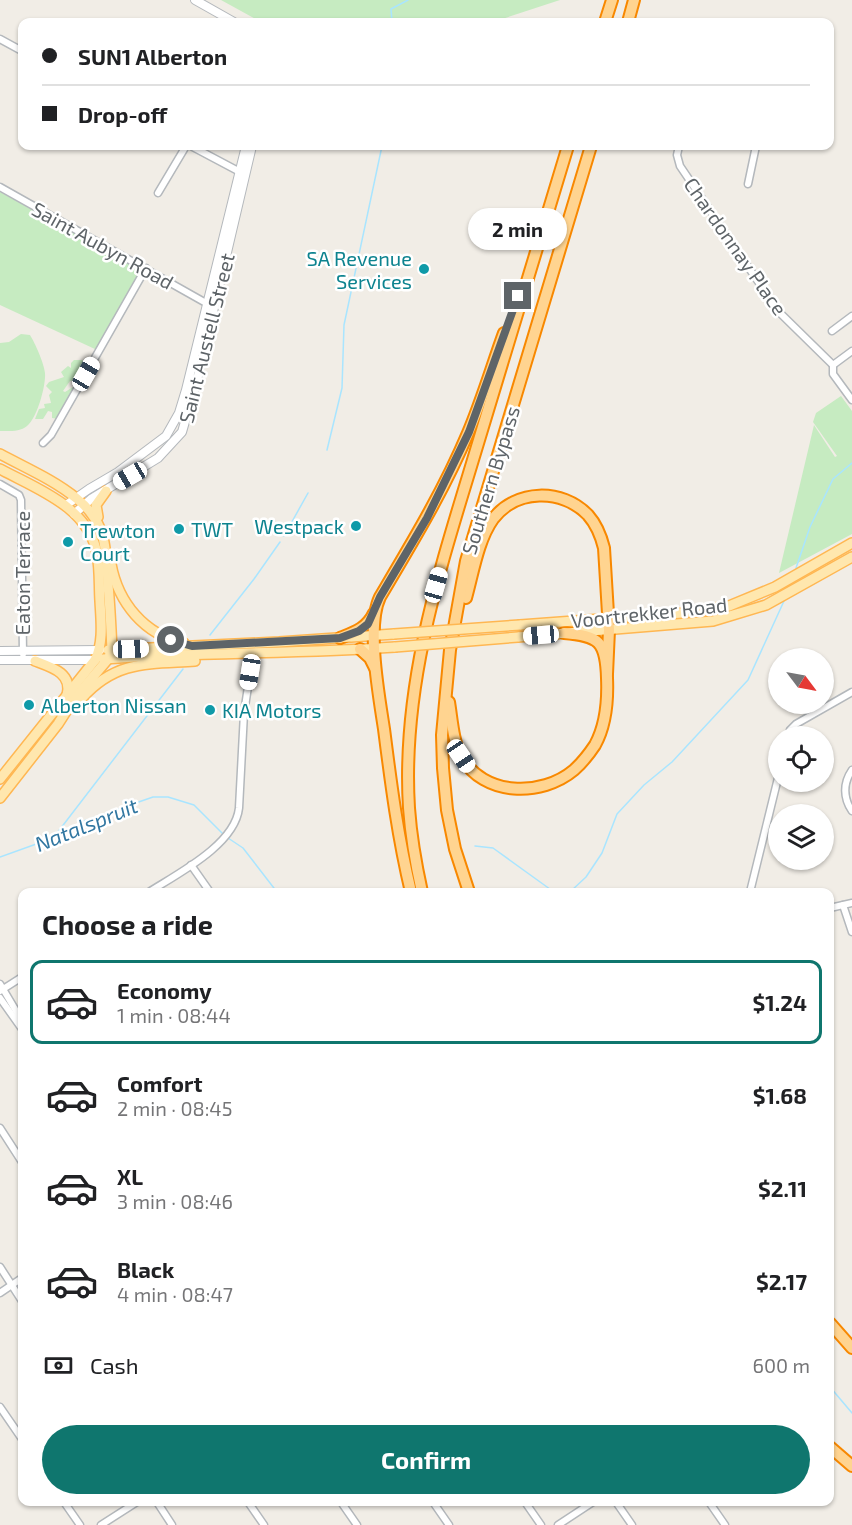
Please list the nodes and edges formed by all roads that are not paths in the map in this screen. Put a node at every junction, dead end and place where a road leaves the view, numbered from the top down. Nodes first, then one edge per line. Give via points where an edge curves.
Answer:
1 (195, 0) edge
2 (612, 0) edge
3 (634, 0) edge
4 (227, 18) edge
5 (606, 18) edge
6 (629, 18) edge
7 (0, 39) edge
8 (18, 49) edge
9 (184, 150) edge
10 (199, 150) edge
11 (245, 150) edge
12 (251, 150) edge
13 (567, 150) edge
14 (590, 150) edge
15 (678, 150) edge
16 (755, 150) edge
17 (240, 172) junction
18 (748, 184) dead end
19 (0, 187) edge
20 (158, 193) dead end
21 (536, 251) junction
22 (146, 268) junction
23 (206, 303) junction
24 (852, 316) edge
25 (832, 331) dead end
26 (852, 351) edge
27 (832, 365) junction
28 (852, 400) edge
29 (44, 442) dead end
30 (0, 454) edge
31 (0, 469) edge
32 (0, 484) edge
33 (106, 491) junction
34 (76, 498) junction
35 (66, 505) junction
36 (84, 505) junction
37 (74, 514) junction
38 (102, 531) junction
39 (852, 543) edge
40 (107, 550) junction
41 (852, 557) edge
42 (375, 609) junction
43 (609, 617) junction
44 (609, 630) junction
45 (564, 633) junction
46 (375, 636) junction
47 (340, 638) junction
48 (192, 646) junction
49 (375, 648) junction
50 (360, 649) junction
51 (99, 650) junction
52 (450, 650) junction
53 (0, 651) edge
54 (110, 654) junction
55 (252, 655) junction
56 (23, 656) junction
57 (179, 659) junction
58 (0, 660) edge
59 (95, 660) junction
60 (35, 661) junction
61 (377, 674) junction
62 (607, 674) junction
63 (447, 687) junction
64 (852, 692) edge
65 (63, 702) junction
66 (58, 724) junction
67 (794, 726) edge
68 (852, 770) edge
69 (0, 779) edge
70 (775, 792) edge
71 (0, 798) edge
72 (852, 811) edge
73 (191, 865) junction
74 (155, 888) edge
75 (207, 888) edge
76 (410, 888) edge
77 (421, 888) edge
78 (468, 888) edge
79 (751, 888) edge
80 (852, 903) edge
81 (843, 905) junction
82 (834, 907) edge
83 (852, 932) edge
84 (18, 979) edge
85 (1, 988) edge
86 (0, 998) edge
87 (18, 1015) edge
88 (18, 1023) edge
89 (0, 1128) edge
90 (18, 1156) edge
91 (0, 1267) edge
92 (18, 1281) edge
93 (12, 1285) junction
94 (0, 1293) edge
95 (18, 1295) edge
96 (834, 1328) edge
97 (852, 1348) edge
98 (0, 1407) edge
99 (18, 1433) edge
100 (834, 1450) edge
101 (852, 1466) edge
102 (67, 1506) edge
103 (131, 1506) edge
104 (160, 1506) edge
105 (251, 1506) edge
106 (344, 1506) edge
107 (436, 1506) edge
108 (528, 1506) edge
109 (587, 1506) edge
110 (619, 1506) edge
111 (712, 1506) edge
112 (80, 1525) edge
113 (102, 1525) edge
114 (172, 1525) edge
115 (264, 1525) edge
116 (357, 1525) edge
117 (449, 1525) edge
118 (541, 1525) edge
119 (558, 1525) edge
120 (632, 1525) edge
121 (725, 1525) edge

1 - 4 street
2 - 5 highway
3 - 6 highway
7 - 8 street
9 - 20 street
10 - 17 street
11 - 17 street, Saint Austell Street
12 - 33 street, Saint Austell Street via 182,432 158,458
13 - 21 highway, Southern Bypass
14 - 52 highway, Southern Bypass via 466,561
15 - 27 street, Chardonnay Place via 680,166 778,311
16 - 18 street
17 - 23 street, Saint Austell Street
19 - 22 street, Saint Aubyn Road
21 - 42 highway via 469,432 427,518
21 - 77 highway, Southern Bypass via 437,582 414,685 409,809
22 - 23 street, Saint Aubyn Road
22 - 29 street
23 - 34 street, Saint Austell Street via 186,390 171,430 152,448
24 - 25 street
26 - 27 street
27 - 28 street, Chardonnay Place via 833,374
30 - 34 main road
31 - 35 main road
32 - 56 street, Eaton Terrace via 21,500
33 - 36 street, Saint Austell Street
33 - 38 main road via 95,506
34 - 35 street, Saint Austell Street
34 - 36 main road
35 - 37 main road
36 - 37 street, Saint Austell Street
36 - 38 main road
37 - 51 main road via 89,533 97,553
38 - 40 main road
39 - 43 main road, Voortrekker Road via 775,587 729,606
40 - 48 main road via 119,593 130,610 158,634
40 - 54 main road
41 - 44 main road, Voortrekker Road via 748,612 684,625
42 - 46 highway
42 - 47 highway via 368,624
43 - 44 highway
43 - 46 main road, Voortrekker Road, bridge
43 - 52 highway via 604,548 594,523 568,501 531,496 507,506 491,522
44 - 45 main road, Voortrekker Road
44 - 62 highway
45 - 49 main road, Voortrekker Road, bridge
45 - 62 highway via 586,635 600,645
46 - 47 main road, Voortrekker Road
46 - 49 highway
47 - 48 main road, Voortrekker Road
48 - 54 main road, Voortrekker Road
49 - 50 main road, Voortrekker Road
49 - 61 highway
50 - 55 main road, Voortrekker Road
50 - 61 highway via 372,661
51 - 54 main road, Voortrekker Road
51 - 56 street, Voortrekker Road
51 - 59 main road
52 - 63 highway, Southern Bypass
53 - 56 street, Voortrekker Road
54 - 57 main road, Voortrekker Road
54 - 59 main road, Voortrekker Road
54 - 66 main road
55 - 57 main road
55 - 57 main road, Voortrekker Road
55 - 73 street via 235,824 215,848
56 - 58 street, Voortrekker Road
56 - 60 street, Voortrekker Road
57 - 66 main road via 114,672 96,684
59 - 60 street, Voortrekker Road
59 - 65 main road
60 - 65 main road via 57,670 67,681
61 - 76 highway via 396,824
62 - 63 highway via 604,723 586,758 563,778 524,788 488,783 468,766 456,742
63 - 78 highway, Southern Bypass via 442,735 447,810
64 - 67 street
65 - 69 main road
66 - 71 main road
68 - 72 street via 844,793
70 - 79 street
73 - 74 street
73 - 75 street
80 - 81 street
81 - 82 street
81 - 83 street
84 - 85 street
85 - 87 street
86 - 88 street
89 - 90 street
91 - 93 street
92 - 93 street
93 - 94 street
93 - 95 street
96 - 97 highway
98 - 99 street
100 - 101 highway
102 - 112 street
103 - 113 street
104 - 114 street
105 - 115 street
106 - 116 street
107 - 117 street
108 - 118 street
109 - 119 street
110 - 120 street
111 - 121 street

